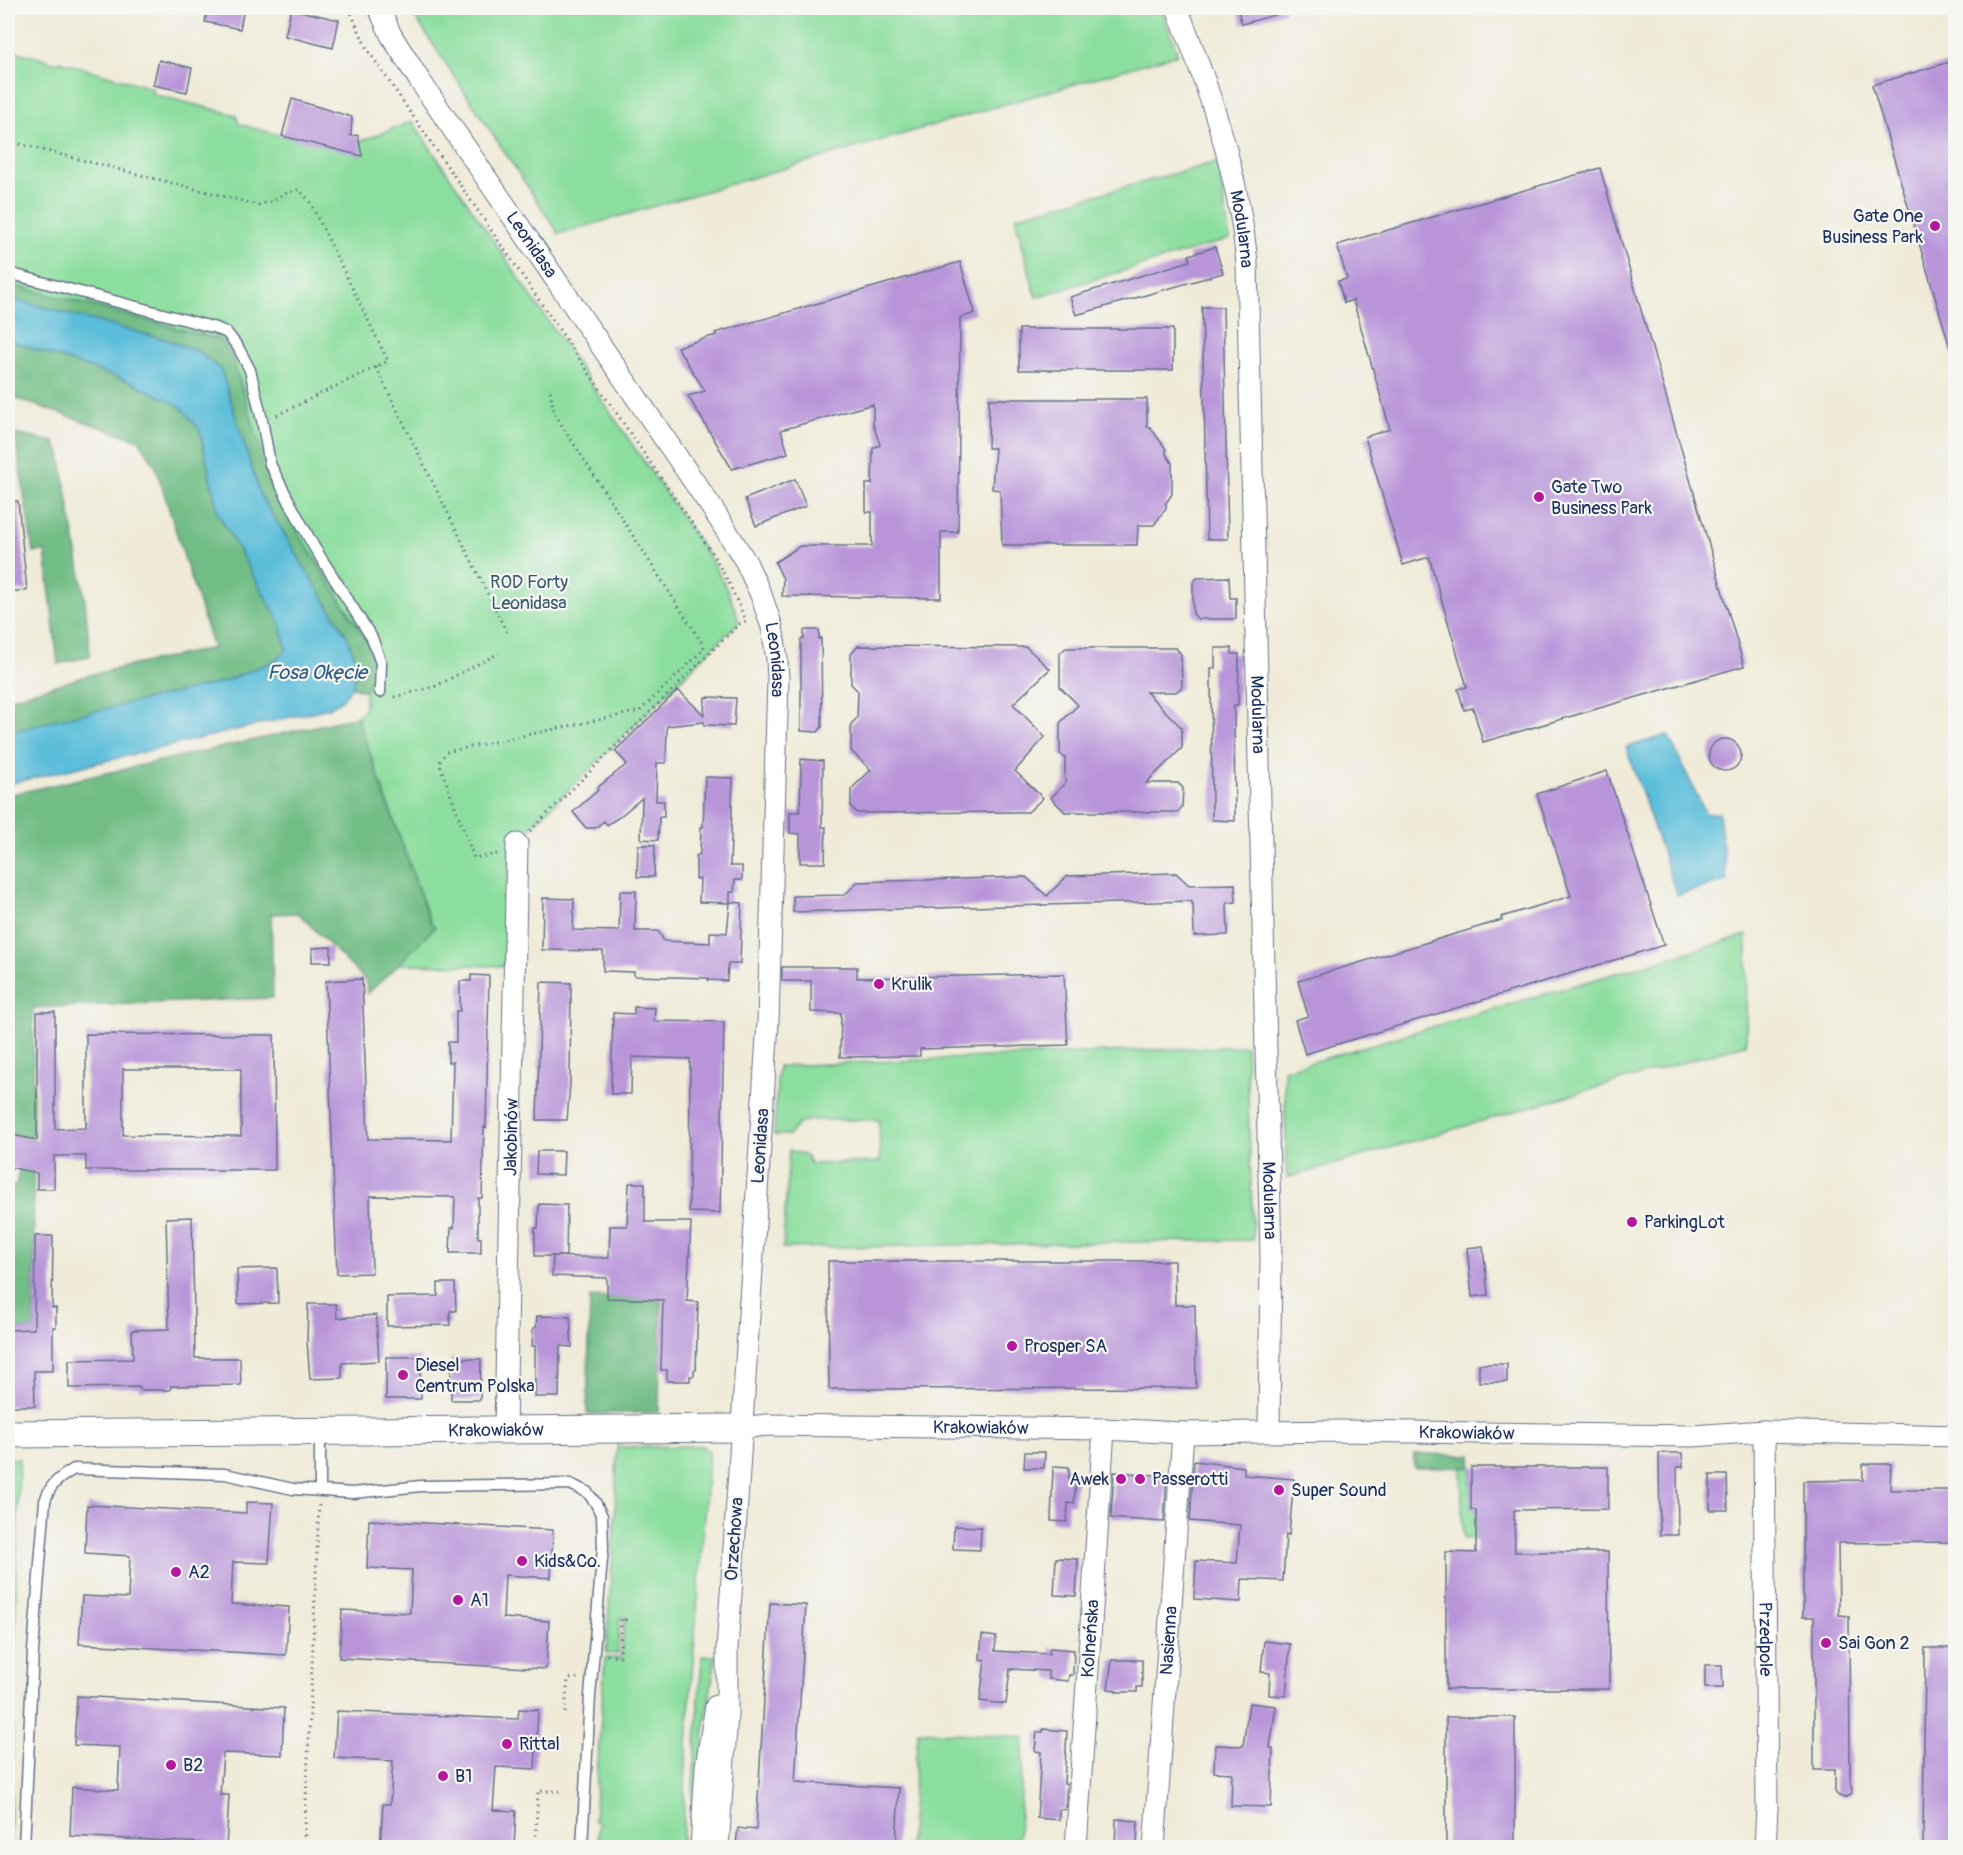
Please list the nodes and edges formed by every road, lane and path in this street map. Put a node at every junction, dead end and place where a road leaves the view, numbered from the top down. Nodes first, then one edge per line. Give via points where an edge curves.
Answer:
1 (348, 8) edge
2 (379, 8) edge
3 (1177, 8) edge
4 (8, 141) edge
5 (8, 273) edge
6 (376, 367) junction
7 (550, 389) dead end
8 (262, 420) junction
9 (508, 634) dead end
10 (500, 653) dead end
11 (381, 687) joint
12 (512, 848) junction
13 (741, 1428) junction
14 (1104, 1429) junction
15 (505, 1431) junction
16 (1269, 1431) junction
17 (1764, 1431) junction
18 (320, 1432) junction
19 (1183, 1433) junction
20 (8, 1434) edge
21 (1956, 1436) edge
22 (320, 1491) junction
23 (625, 1617) dead end
24 (727, 1649) junction
25 (611, 1655) dead end
26 (568, 1679) dead end
27 (565, 1713) dead end
28 (560, 1791) dead end
29 (24, 1848) edge
30 (304, 1848) edge
31 (536, 1848) edge
32 (582, 1848) edge
33 (700, 1848) edge
34 (718, 1848) edge
35 (1076, 1848) edge
36 (1154, 1848) edge
37 (1765, 1848) edge

1 - 12 path via 367,49 711,551 746,621
2 - 13 street, Leonidasa via 391,36 420,81 738,550 772,627 778,679 768,1022
3 - 16 street, Modularna via 1202,70 1229,157 1247,264 1271,1246
4 - 6 path via 258,205 288,192 303,192 388,361
5 - 8 lane via 227,333 250,370
6 - 8 path via 278,416
6 - 9 path
7 - 12 path via 554,413 704,650 640,711 446,753 439,762 474,858
8 - 11 lane via 270,464 314,547 372,638 381,663
10 - 11 path via 436,686 388,698
12 - 15 street, Jakobinów
13 - 14 street, Krakowiaków via 767,1425
13 - 15 street, Krakowiaków
13 - 24 street, Orzechowa
14 - 19 street, Krakowiaków
14 - 35 street, Kolneńska
15 - 18 street, Krakowiaków
16 - 17 street, Krakowiaków via 1692,1436
16 - 19 street, Krakowiaków
17 - 21 street, Krakowiaków
17 - 37 street, Przedpole
18 - 20 street, Krakowiaków
18 - 22 lane
19 - 36 street, Nasienna
22 - 29 lane via 225,1474 74,1469 49,1488 33,1651
22 - 30 path
22 - 32 lane via 570,1484 587,1492 595,1502 602,1516 603,1548
23 - 25 path via 621,1619 620,1656
24 - 33 street, Orzechowa via 708,1753
24 - 34 street, Orzechowa
26 - 27 path
28 - 31 path via 538,1791

